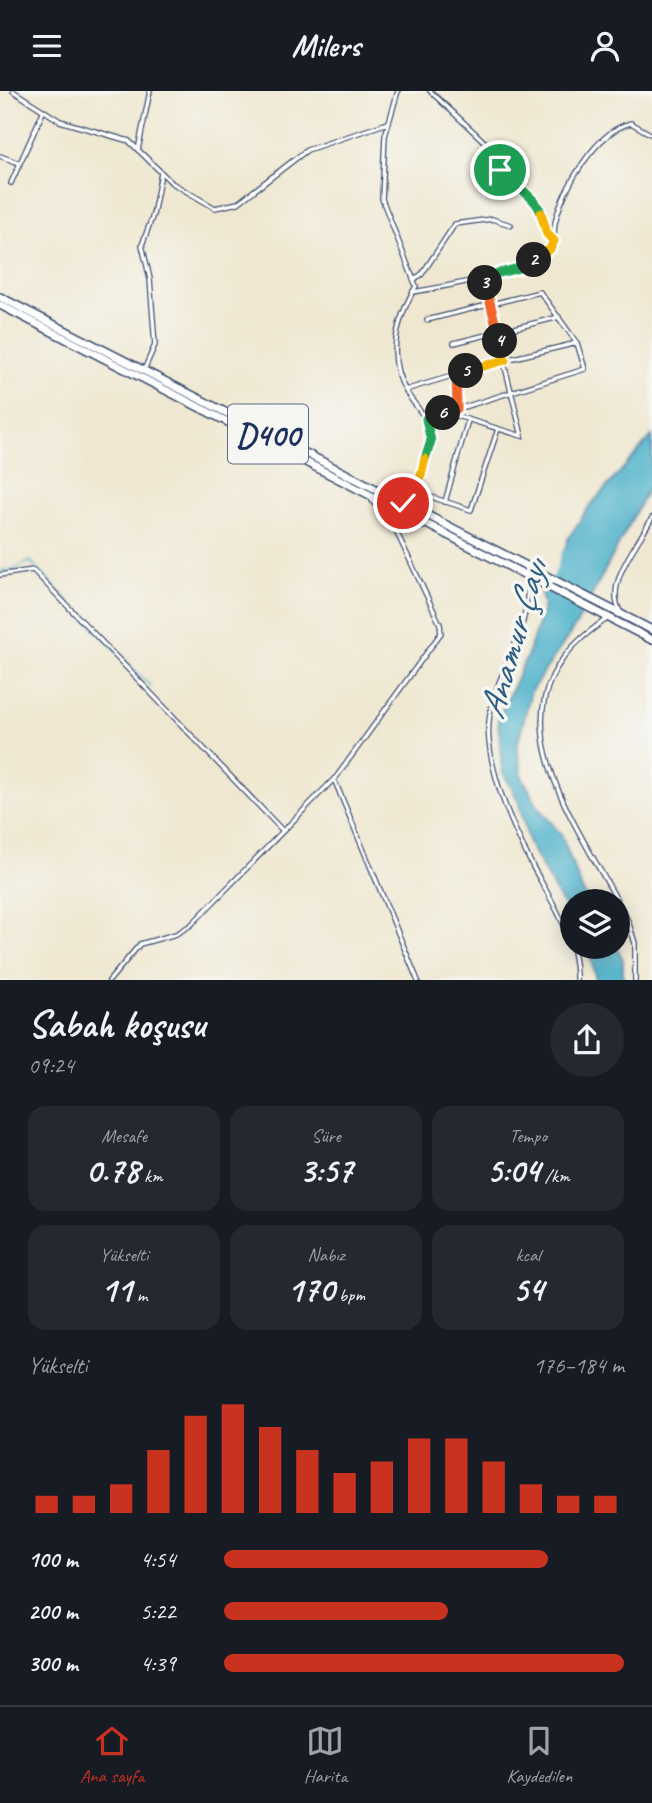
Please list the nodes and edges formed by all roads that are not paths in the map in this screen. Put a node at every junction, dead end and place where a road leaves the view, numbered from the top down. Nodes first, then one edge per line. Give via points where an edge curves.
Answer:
1 (13, 91) edge
2 (150, 91) edge
3 (398, 91) edge
4 (430, 91) edge
5 (43, 112) junction
6 (388, 123) junction
7 (652, 135) edge
8 (138, 150) junction
9 (0, 156) edge
10 (19, 163) junction
11 (161, 173) junction
12 (11, 184) dead end
13 (511, 225) dead end
14 (554, 241) junction
15 (483, 277) junction
16 (415, 279) junction
17 (413, 292) junction
18 (0, 297) edge
19 (490, 304) junction
20 (0, 305) edge
21 (559, 317) junction
22 (427, 320) dead end
23 (498, 332) junction
24 (454, 343) dead end
25 (577, 343) junction
26 (505, 360) junction
27 (144, 370) junction
28 (456, 374) junction
29 (405, 390) junction
30 (512, 393) junction
31 (457, 409) junction
32 (445, 413) junction
33 (426, 419) junction
34 (468, 420) junction
35 (498, 429) junction
36 (421, 475) junction
37 (363, 491) junction
38 (416, 492) junction
39 (445, 502) junction
40 (406, 509) junction
41 (652, 518) edge
42 (429, 526) junction
43 (398, 529) junction
44 (0, 575) edge
45 (529, 579) junction
46 (606, 614) junction
47 (623, 616) junction
48 (652, 631) edge
49 (652, 640) edge
50 (334, 779) junction
51 (283, 831) junction
52 (110, 980) edge
53 (418, 980) edge
54 (576, 980) edge
55 (635, 980) edge

1 - 5 street
2 - 8 street
3 - 6 street
4 - 14 street via 490,147 500,170 539,207 547,234
5 - 8 street via 122,138
5 - 10 street
6 - 11 street via 307,150 231,207 215,208
6 - 16 street via 382,199
7 - 14 street via 631,124 605,137 564,195
8 - 11 street
9 - 10 street
10 - 12 street
11 - 27 street via 142,245 150,279 155,345
13 - 16 street via 492,219 455,224
14 - 15 street via 544,254 519,268
15 - 17 street
15 - 19 street
16 - 17 street
17 - 29 street via 396,339 395,357
18 - 27 highway, D400
19 - 21 street via 540,292
19 - 22 street
19 - 23 street
20 - 37 highway, D400
21 - 23 street
21 - 25 street
23 - 24 street
23 - 26 street
25 - 26 street
25 - 30 street via 585,369
26 - 28 street
26 - 30 street
27 - 40 highway, D400
28 - 29 street
28 - 31 street
29 - 33 street
30 - 31 street
30 - 35 street via 522,436
31 - 32 street
32 - 33 street
32 - 34 street
33 - 36 street via 431,441
34 - 35 street
34 - 39 street
35 - 39 street via 471,510
36 - 38 street
36 - 40 street
37 - 40 highway, D400
37 - 43 highway
38 - 39 street
38 - 40 street
40 - 42 highway, D400
40 - 43 street
40 - 43 street
40 - 46 highway, D400 via 536,572
41 - 47 street via 616,584 615,603
42 - 43 highway via 410,523
42 - 45 highway, D400
43 - 50 street via 441,633
44 - 51 street via 33,570
45 - 46 highway, D400
45 - 54 street via 528,609 496,688 489,740 495,776 511,816 570,938
46 - 47 highway, D400
46 - 49 highway, D400
46 - 55 street via 551,679 541,729 550,775 628,921 635,943
47 - 48 highway, D400
50 - 51 street
50 - 53 street
51 - 52 street via 191,925 176,935 140,944

